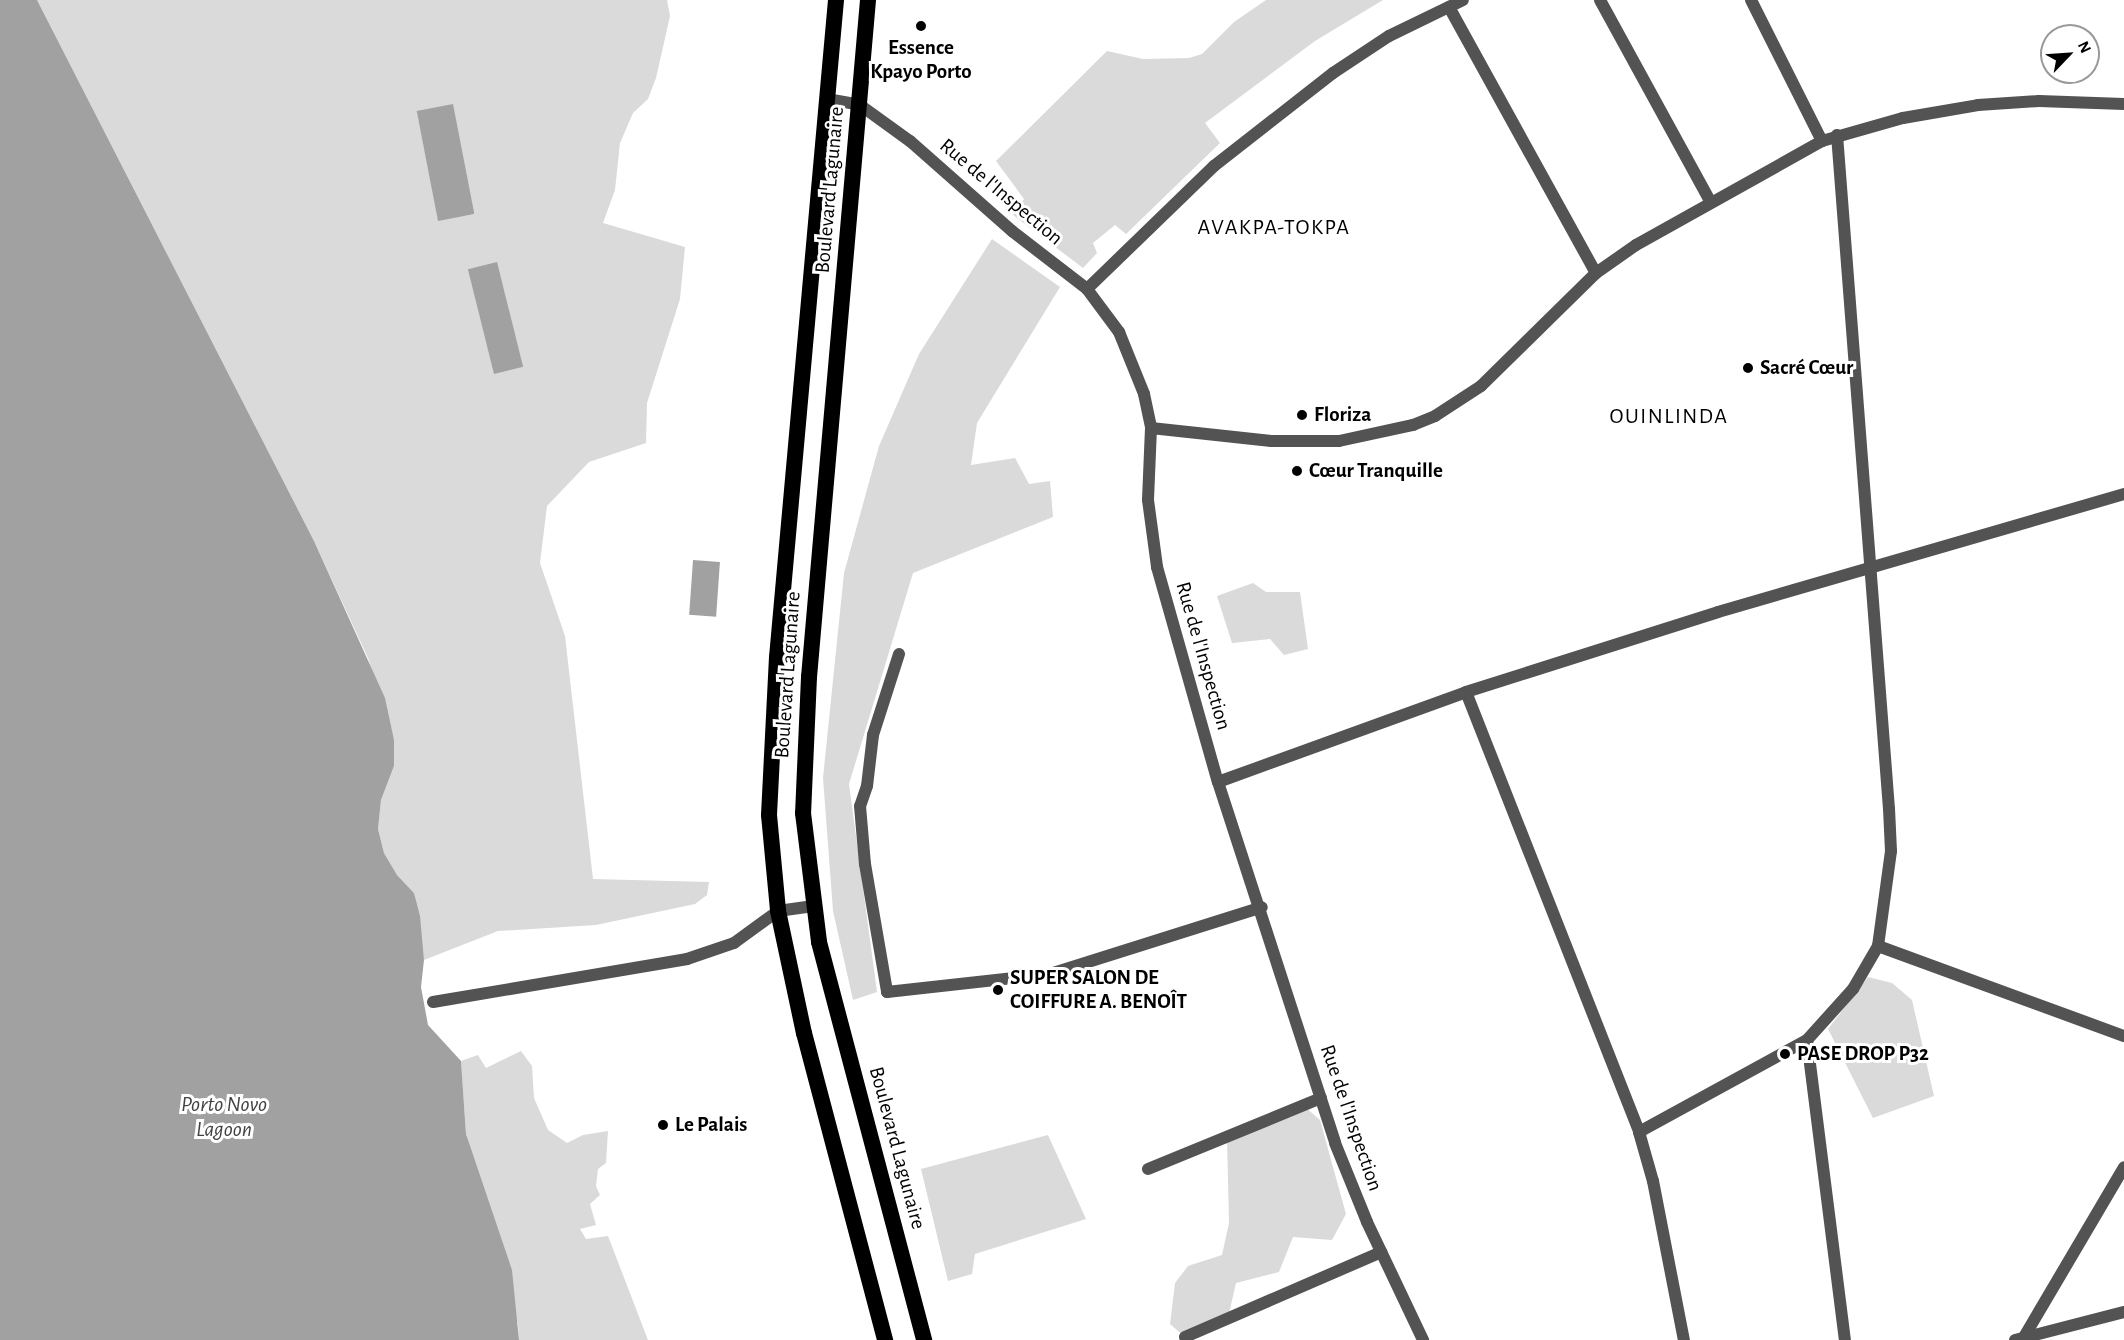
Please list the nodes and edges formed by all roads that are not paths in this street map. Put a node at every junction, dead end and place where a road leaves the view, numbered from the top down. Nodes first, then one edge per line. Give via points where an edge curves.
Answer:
1 (836, 0) edge
2 (868, 0) edge
3 (1463, 0) edge
4 (1600, 0) edge
5 (1751, 0) edge
6 (1449, 7) junction
7 (826, 99) junction
8 (2124, 104) edge
9 (860, 105) junction
10 (1837, 135) junction
11 (1822, 141) junction
12 (1710, 201) junction
13 (1596, 273) junction
14 (1087, 289) junction
15 (1151, 428) junction
16 (2124, 494) edge
17 (1873, 568) junction
18 (898, 654) dead end
19 (1466, 692) junction
20 (1218, 782) junction
21 (812, 906) junction
22 (1262, 907) junction
23 (778, 912) junction
24 (1878, 945) junction
25 (433, 1002) dead end
26 (2124, 1035) edge
27 (1807, 1040) junction
28 (1322, 1098) junction
29 (1639, 1132) junction
30 (2124, 1167) edge
31 (1148, 1169) dead end
32 (1381, 1252) junction
33 (2124, 1312) edge
34 (1185, 1337) dead end
35 (2019, 1339) edge
36 (885, 1340) edge
37 (924, 1340) edge
38 (1424, 1340) edge
39 (1684, 1340) edge
40 (1845, 1340) edge

1 - 7 highway, Boulevard Lagunaire
2 - 9 highway, Boulevard Lagunaire
3 - 6 street
4 - 12 street
5 - 11 street
6 - 13 street
6 - 14 street via 1389,36 1333,73 1214,166
7 - 9 street, Rue de l'Inspection
7 - 23 highway, Boulevard Lagunaire via 771,732 769,815
8 - 10 street via 2039,101 1978,105 1925,113
9 - 14 street, Rue de l'Inspection via 910,141 1012,231
9 - 21 highway, Boulevard Lagunaire via 809,677 803,813
10 - 11 street
10 - 17 street
11 - 12 street
12 - 13 street
13 - 15 street via 1481,386 1435,416 1413,425 1339,441 1271,441
14 - 15 street, Rue de l'Inspection via 1104,307 1131,357
15 - 20 street, Rue de l'Inspection via 1148,500 1157,567
16 - 17 street
17 - 19 street via 1718,612
17 - 24 street via 1891,851
18 - 22 street via 873,735 867,786 860,806 865,864 887,992 1050,974
19 - 20 street
19 - 29 street
20 - 22 street, Rue de l'Inspection
21 - 23 street
21 - 37 highway, Boulevard Lagunaire
22 - 28 street, Rue de l'Inspection
23 - 25 street via 754,931 708,954
23 - 36 highway, Boulevard Lagunaire via 804,1033
24 - 26 street
24 - 27 street via 1852,989
27 - 29 street
27 - 40 street
28 - 31 street
28 - 32 street, Rue de l'Inspection via 1351,1183
29 - 39 street via 1653,1181
30 - 35 street
32 - 34 street
32 - 38 street, Rue de l'Inspection
33 - 35 street

